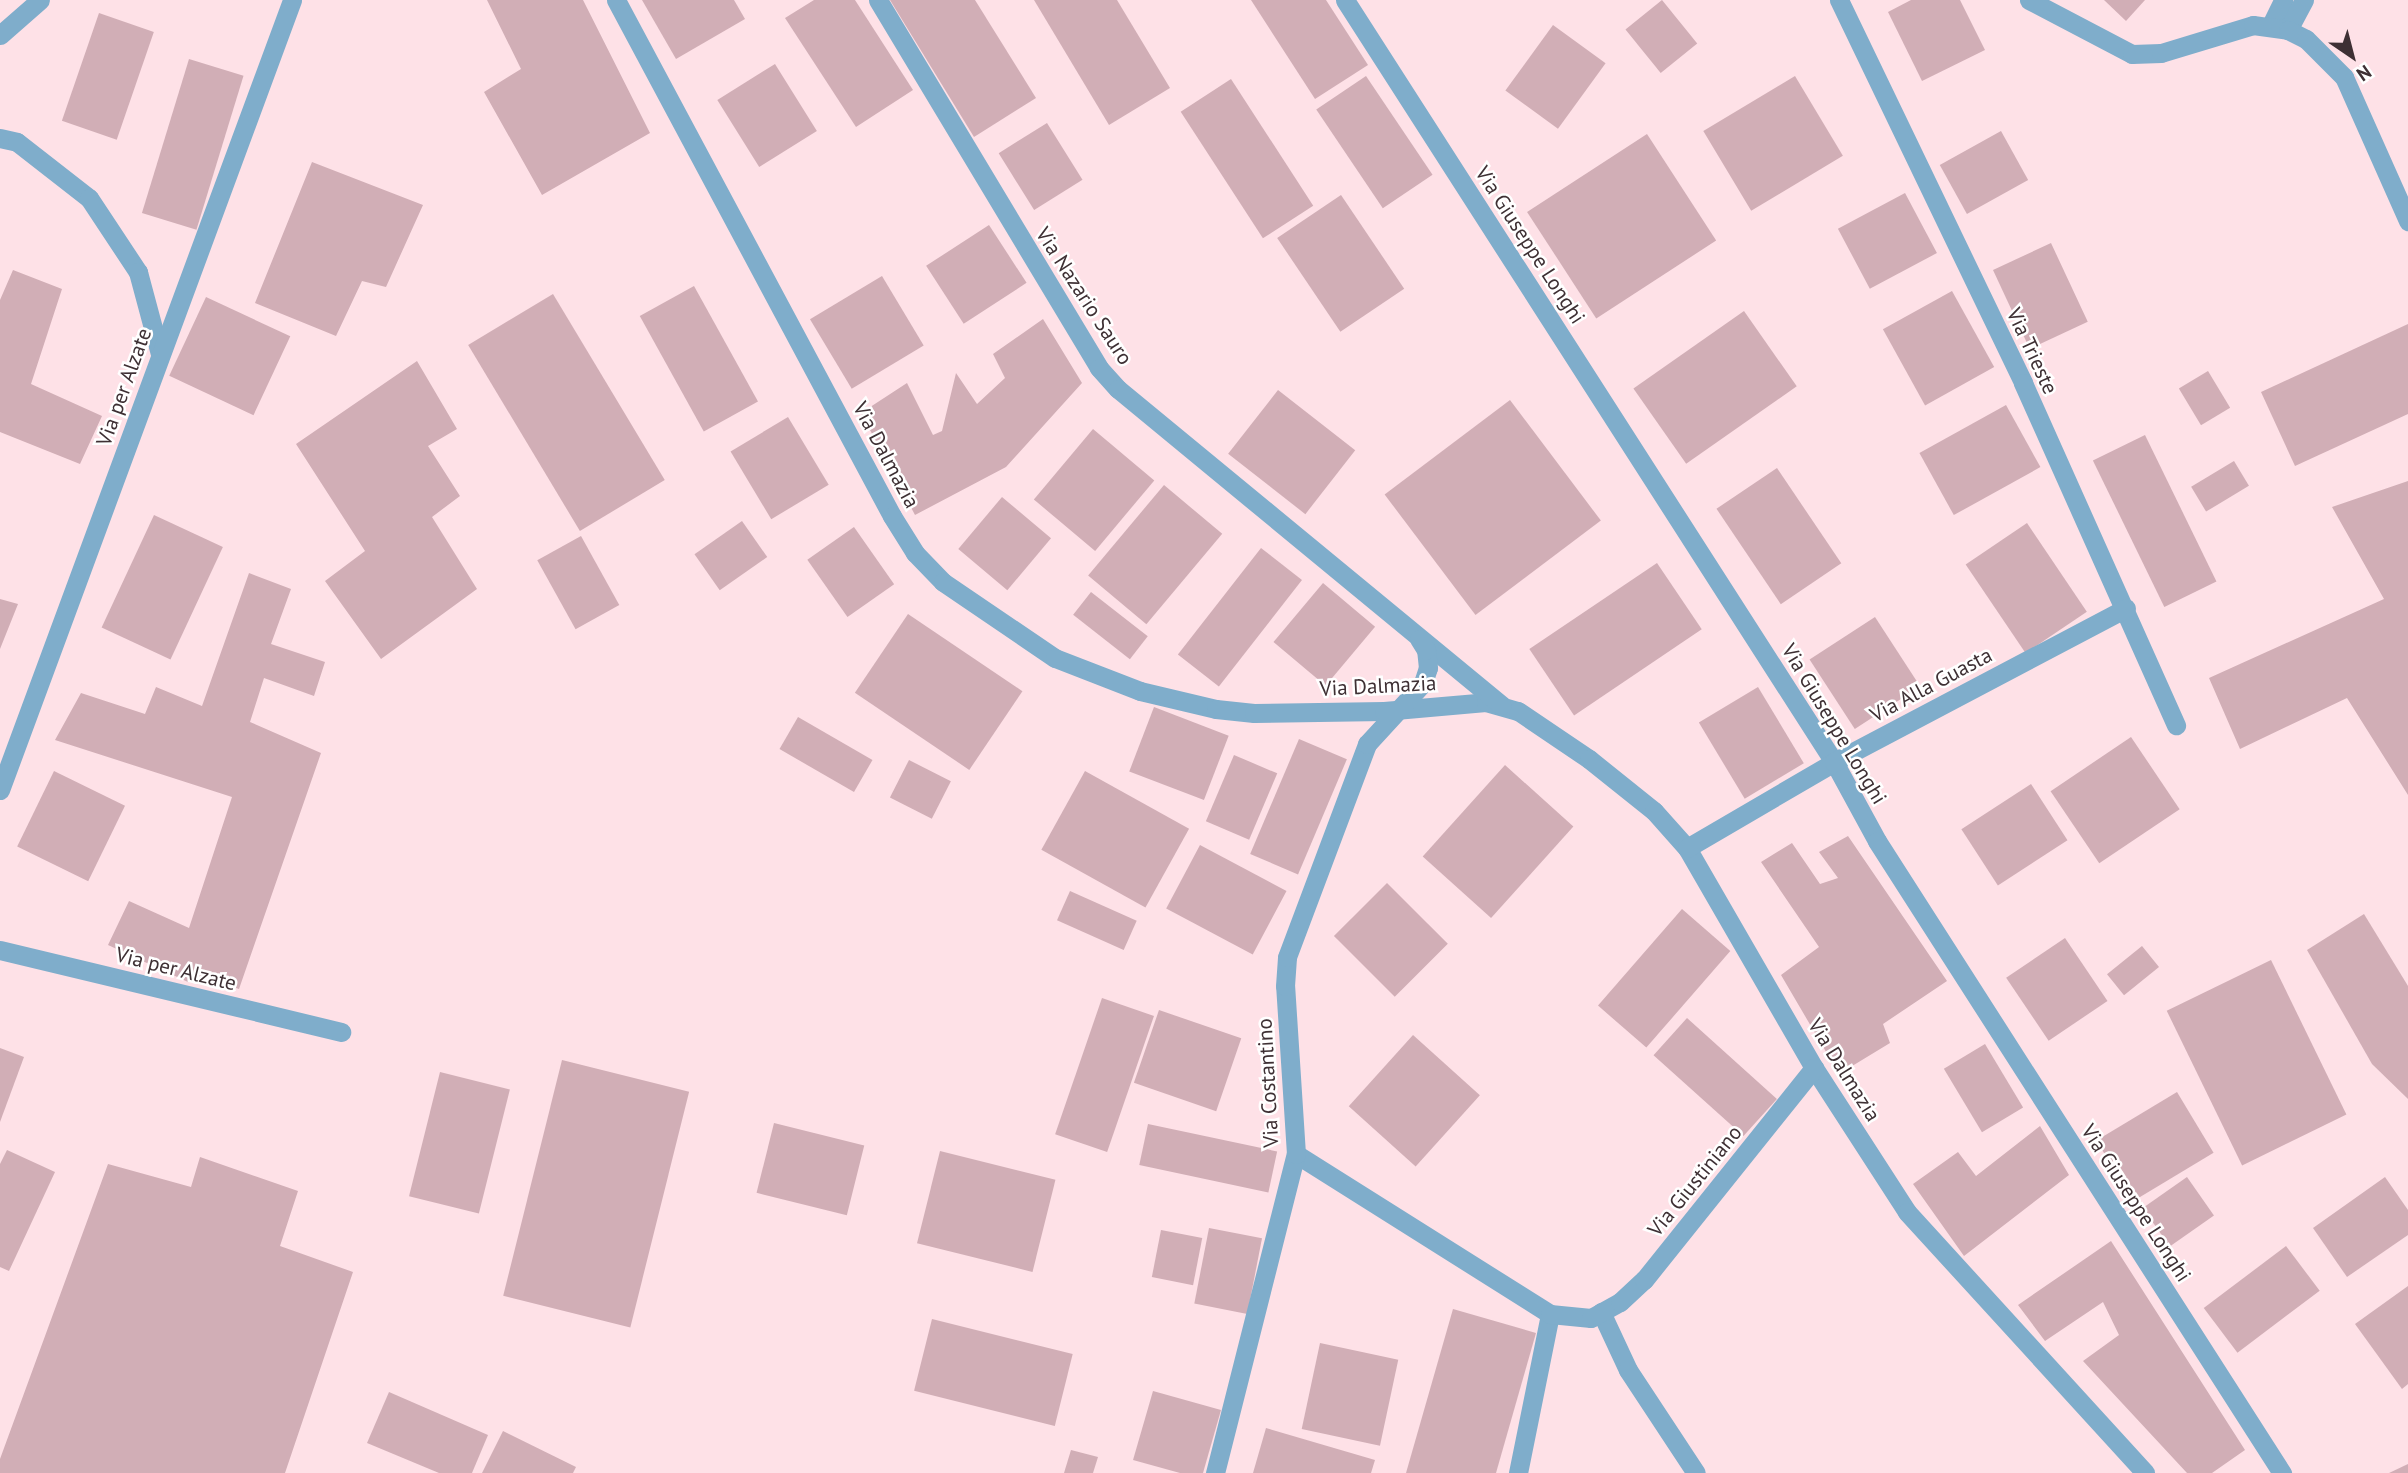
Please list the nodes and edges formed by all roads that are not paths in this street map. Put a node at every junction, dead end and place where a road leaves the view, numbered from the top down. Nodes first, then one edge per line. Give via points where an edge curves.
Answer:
1 (40, 0) edge
2 (292, 0) edge
3 (616, 0) edge
4 (878, 0) edge
5 (1345, 0) edge
6 (1839, 0) edge
7 (2029, 0) edge
8 (2283, 0) edge
9 (2304, 0) edge
10 (2279, 27) junction
11 (0, 35) edge
12 (0, 138) edge
13 (2408, 220) edge
14 (160, 354) junction
15 (2126, 608) junction
16 (1418, 637) junction
17 (1501, 705) junction
18 (1400, 709) junction
19 (2176, 725) dead end
20 (1834, 762) junction
21 (0, 790) edge
22 (1687, 848) junction
23 (0, 950) edge
24 (341, 1032) dead end
25 (1814, 1068) junction
26 (1296, 1154) junction
27 (1601, 1312) junction
28 (1550, 1314) junction
29 (1215, 1473) edge
30 (1518, 1473) edge
31 (1696, 1473) edge
32 (2145, 1473) edge
33 (2282, 1473) edge

1 - 11 street
2 - 14 street, Via per Alzate
3 - 18 street, Via Dalmazia via 892,516 915,553 943,582 1055,658 1140,691 1254,713
4 - 16 street, Via Nazario Sauro via 1099,368 1118,389
5 - 20 street, Via Giuseppe Longhi
6 - 15 street, Via Trieste
7 - 10 street via 2132,54 2161,53 2253,25
8 - 10 street
9 - 10 street
10 - 13 street via 2321,50 2344,76
12 - 14 street via 17,142 89,198 138,272
14 - 21 street, Via per Alzate
15 - 19 street, Via Trieste
15 - 20 street, Via Alla Guasta
16 - 17 street, Via Nazario Sauro
16 - 18 street via 1426,650 1428,668 1423,683
17 - 18 street, Via Dalmazia
17 - 22 street, Via Dalmazia via 1518,711 1619,782
18 - 26 street, Via Costantino via 1367,744 1287,957
20 - 22 street, Via Alla Guasta
20 - 33 street, Via Giuseppe Longhi via 1877,841
22 - 25 street, Via Dalmazia
23 - 24 street, Via per Alzate
25 - 27 street, Via Giustiniano via 1644,1280
25 - 32 street, Via Dalmazia via 1907,1212 1941,1255
26 - 28 street, Via Giustiniano
26 - 29 street, Via Costantino
27 - 28 street, Via Giustiniano via 1569,1319
27 - 31 street via 1628,1370
28 - 30 street

